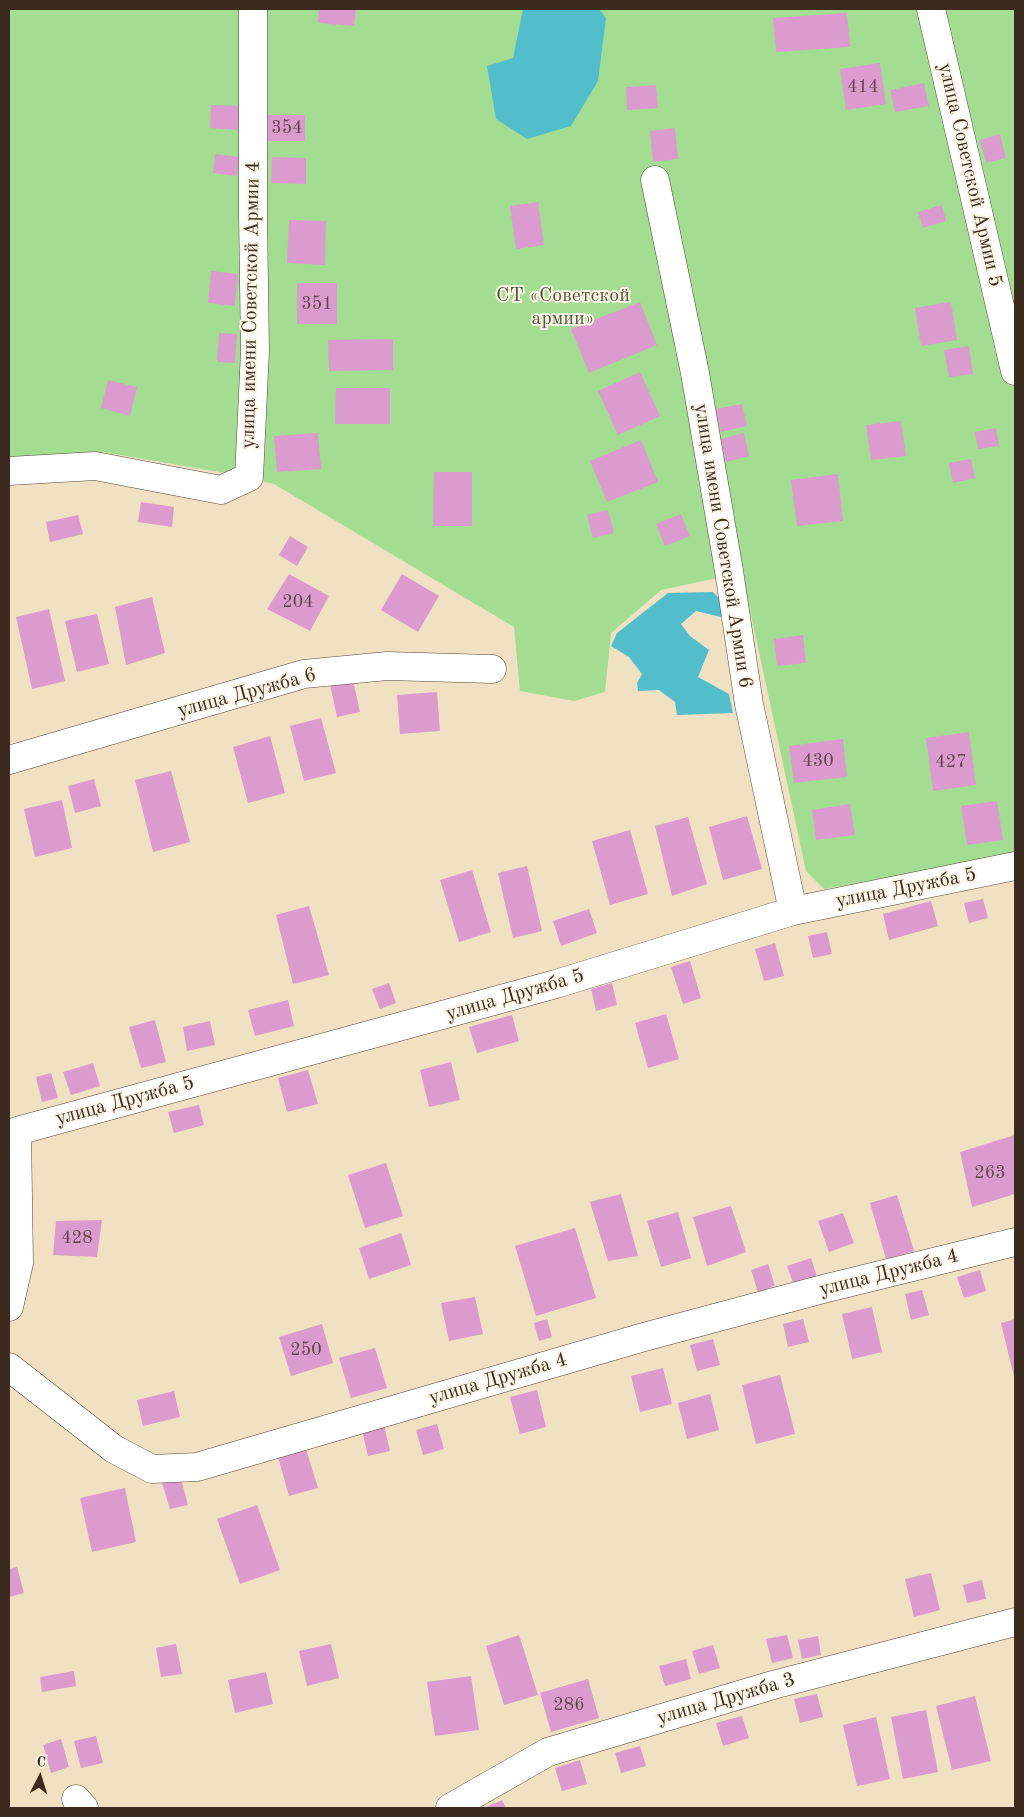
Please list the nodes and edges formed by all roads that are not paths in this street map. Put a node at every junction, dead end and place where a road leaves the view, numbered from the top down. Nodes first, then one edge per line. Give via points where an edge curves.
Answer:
1 (253, 9) edge
2 (931, 9) edge
3 (655, 180) dead end
4 (1015, 370) edge
5 (9, 471) edge
6 (492, 670) dead end
7 (9, 760) edge
8 (1015, 866) edge
9 (793, 911) junction
10 (13, 1124) edge
11 (1015, 1242) edge
12 (9, 1307) edge
13 (9, 1367) edge
14 (1015, 1622) edge
15 (450, 1808) edge

1 - 5 street, улица имени Советской Армии 4 via 255,351 249,477 221,490 96,466
2 - 4 street, улица Советской Армии 5
3 - 9 street, улица имени Советской Армии 6 via 695,373 749,704
6 - 7 street, улица Дружба 6 via 387,666 304,674
8 - 9 street, улица Дружба 5
9 - 10 street, улица Дружба 5 via 556,984
10 - 12 street via 19,1263
11 - 13 street, улица Дружба 4 via 644,1337 197,1466 152,1469 114,1449
14 - 15 street, улица Дружба 3 via 773,1685 548,1752

